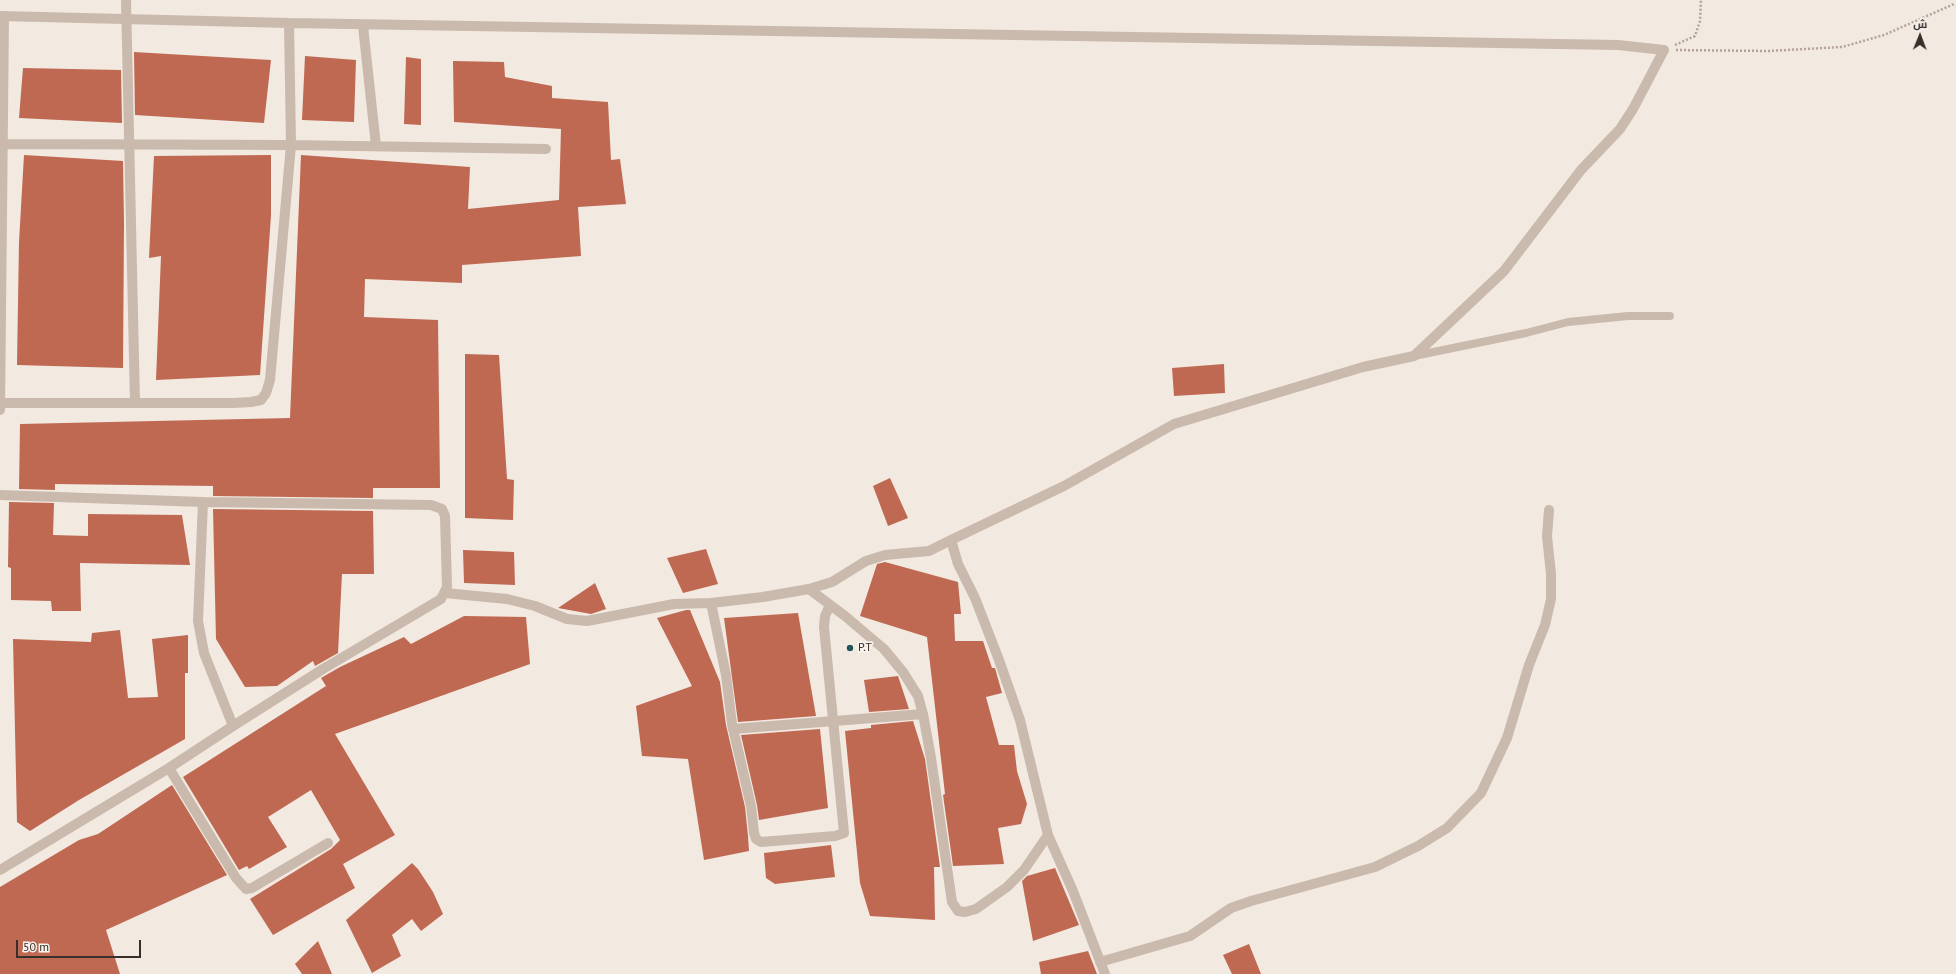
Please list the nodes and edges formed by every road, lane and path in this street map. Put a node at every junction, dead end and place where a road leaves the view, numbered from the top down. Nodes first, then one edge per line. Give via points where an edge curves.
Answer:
1 (126, 0) edge
2 (1701, 0) edge
3 (1954, 4) dead end
4 (2, 16) edge
5 (126, 19) junction
6 (289, 23) junction
7 (364, 26) junction
8 (1664, 50) junction
9 (2, 144) edge
10 (130, 145) junction
11 (291, 145) junction
12 (376, 146) junction
13 (546, 149) dead end
14 (1670, 316) dead end
15 (1414, 356) junction
16 (0, 402) edge
17 (136, 403) junction
18 (0, 410) edge
19 (0, 495) edge
20 (203, 502) junction
21 (1549, 510) dead end
22 (951, 540) junction
23 (809, 589) junction
24 (445, 593) junction
25 (711, 603) junction
26 (830, 604) junction
27 (923, 714) junction
28 (833, 721) junction
29 (232, 726) junction
30 (733, 729) junction
31 (169, 768) junction
32 (1048, 835) junction
33 (328, 843) dead end
34 (0, 870) edge
35 (1100, 962) junction
36 (1105, 974) edge

1 - 5 street
2 - 8 path via 1700,21 1695,36
3 - 8 path via 1884,35 1842,47 1768,51
4 - 5 street
4 - 9 street
5 - 6 street
5 - 10 street
6 - 7 street
6 - 11 street
7 - 8 street via 1610,45
7 - 12 street
8 - 15 street via 1620,130 1581,170 1504,271
9 - 10 street
9 - 16 street
10 - 11 street
10 - 17 street
11 - 12 street
11 - 17 street via 270,380 266,393 261,400 251,402
12 - 13 street
14 - 15 lane via 1628,316 1568,322
15 - 22 street via 1363,366 1174,424 1064,486
16 - 17 street
16 - 18 street
19 - 20 street
20 - 24 street via 431,504 439,507 445,516
20 - 29 street via 198,621 204,653
21 - 35 street via 1547,536 1551,599 1545,625 1528,665 1507,738 1481,793 1447,828 1418,846 1375,867 1251,901 1231,908 1190,936
22 - 23 street via 929,551 885,555 866,561 832,582
22 - 32 street via 958,564 975,598 1020,720
23 - 25 street
23 - 26 street
24 - 25 street via 507,599 577,621 674,604
24 - 29 street via 432,606 397,624
25 - 30 street via 726,675
26 - 27 street via 884,649 904,672 918,696
26 - 28 street via 824,627
27 - 28 street
27 - 32 street via 948,883 952,902 958,911 976,909 1007,887 1024,870
28 - 30 street
28 - 30 street via 844,833 835,836 761,842 756,839 754,833 751,806
29 - 31 street
31 - 33 street via 236,878 246,889 252,888
31 - 34 street
32 - 35 street
35 - 36 street

